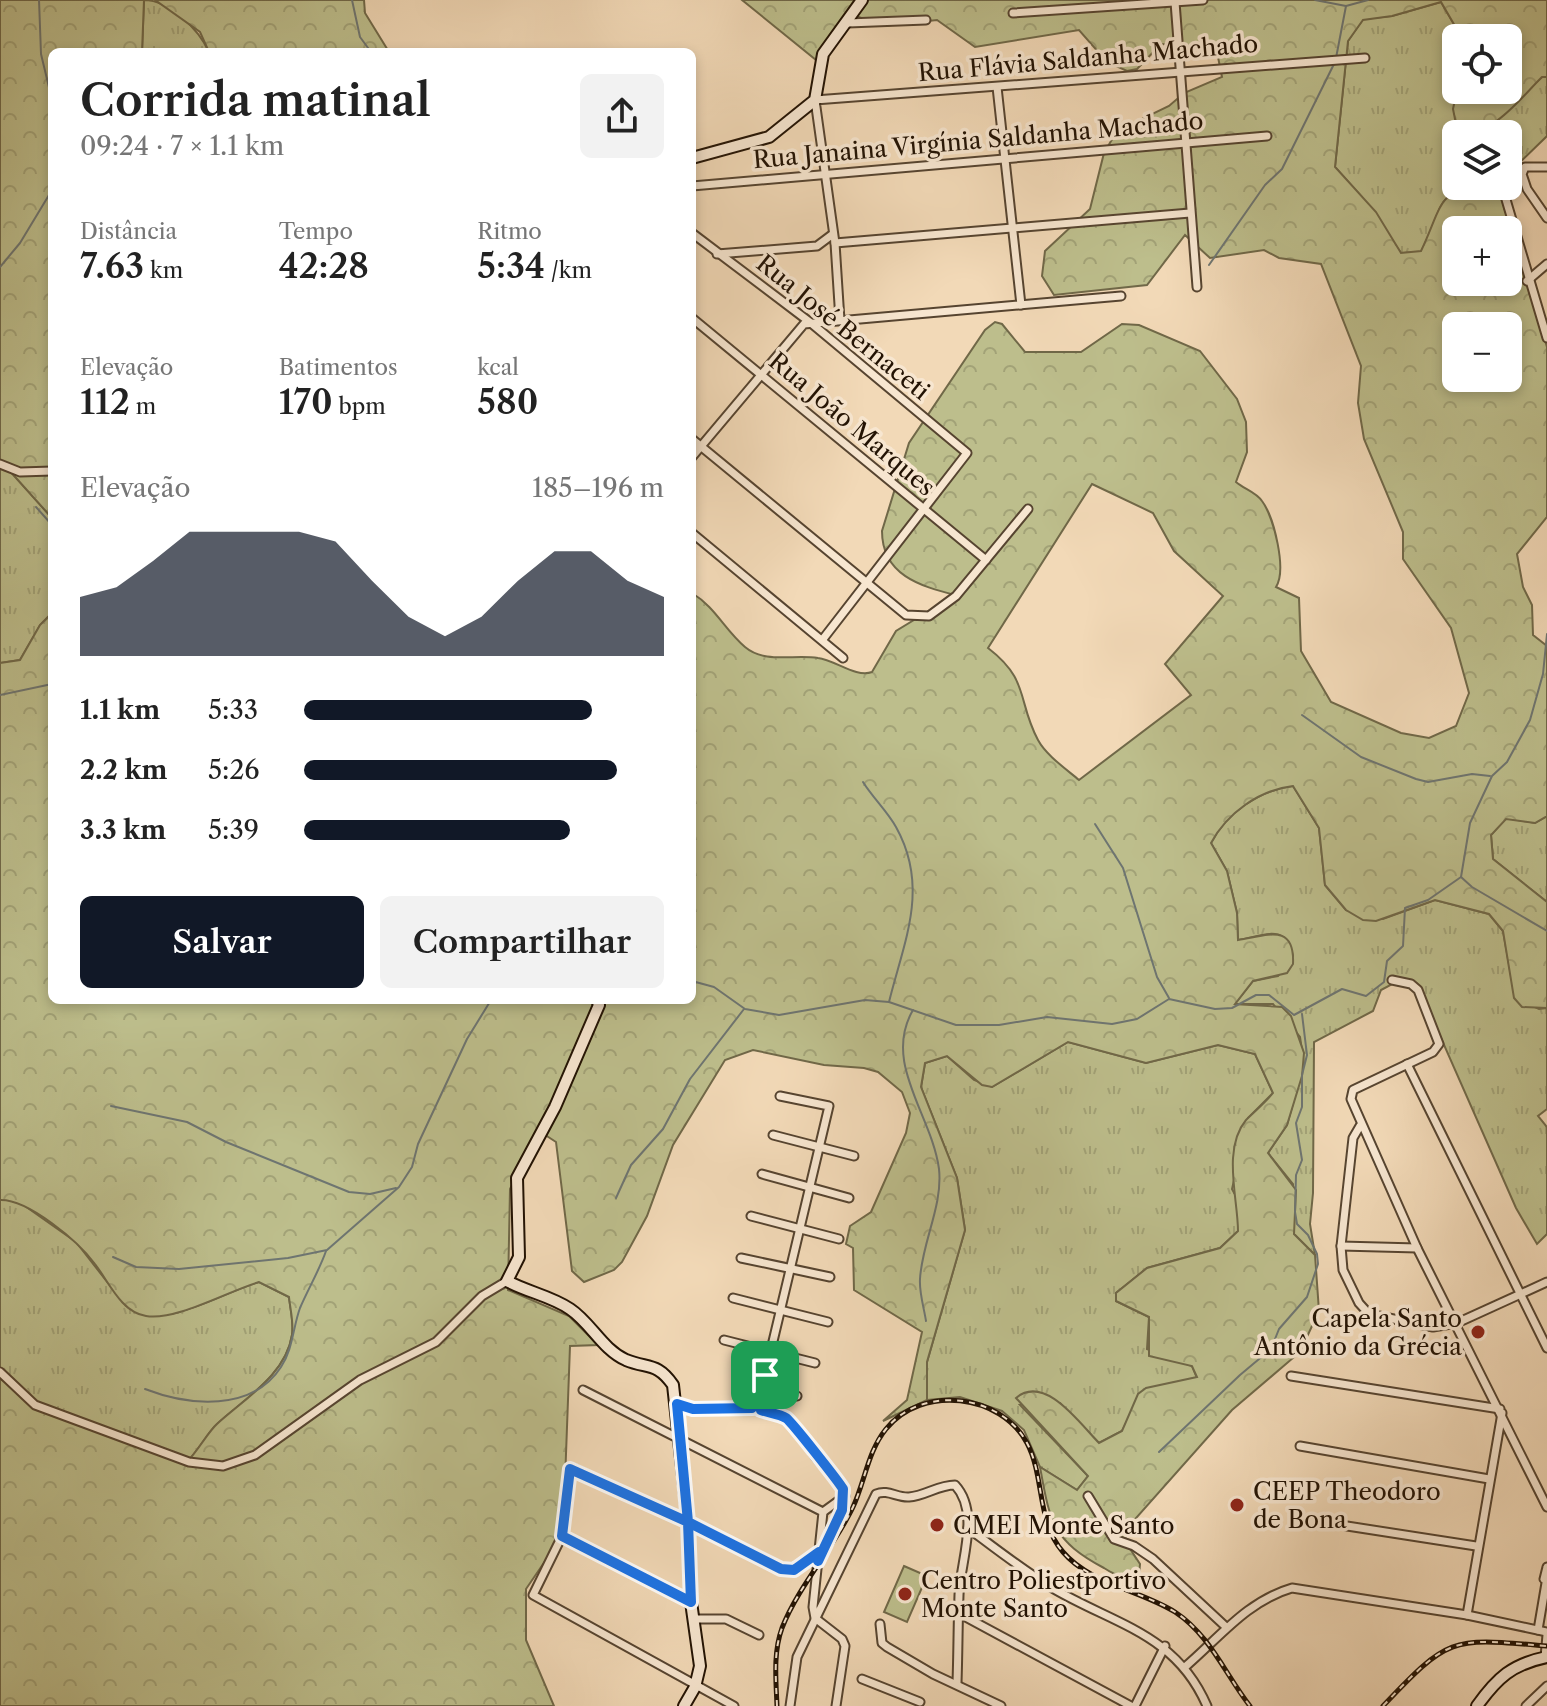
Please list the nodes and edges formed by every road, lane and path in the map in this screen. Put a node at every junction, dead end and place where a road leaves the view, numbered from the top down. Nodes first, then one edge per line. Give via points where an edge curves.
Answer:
1 (862, 0) edge
2 (1203, 0) edge
3 (1175, 2) junction
4 (1013, 13) dead end
5 (926, 20) dead end
6 (848, 23) junction
7 (1365, 58) dead end
8 (1179, 71) junction
9 (997, 87) junction
10 (815, 100) junction
11 (1267, 136) dead end
12 (1183, 142) junction
13 (696, 157) edge
14 (1002, 157) junction
15 (1547, 167) edge
16 (825, 173) junction
17 (696, 186) edge
18 (1506, 200) edge
19 (1190, 213) junction
20 (1547, 218) edge
21 (1011, 231) junction
22 (696, 236) edge
23 (834, 238) junction
24 (717, 254) junction
25 (1547, 264) edge
26 (1527, 281) junction
27 (1197, 287) dead end
28 (1121, 296) dead end
29 (1021, 305) junction
30 (840, 320) junction
31 (696, 321) edge
32 (811, 323) junction
33 (1547, 338) edge
34 (762, 373) junction
35 (696, 442) edge
36 (700, 445) junction
37 (696, 451) edge
38 (0, 464) edge
39 (48, 471) edge
40 (923, 509) junction
41 (1028, 509) dead end
42 (696, 536) edge
43 (986, 560) junction
44 (866, 584) junction
45 (823, 639) junction
46 (843, 658) dead end
47 (1392, 980) dead end
48 (599, 1004) edge
49 (1407, 1064) junction
50 (780, 1096) dead end
51 (1360, 1126) junction
52 (773, 1135) dead end
53 (820, 1146) junction
54 (854, 1156) dead end
55 (762, 1174) dead end
56 (810, 1186) junction
57 (849, 1198) dead end
58 (751, 1216) dead end
59 (800, 1229) junction
60 (839, 1239) dead end
61 (1341, 1246) junction
62 (1417, 1248) junction
63 (741, 1258) dead end
64 (790, 1269) junction
65 (830, 1277) dead end
66 (507, 1281) junction
67 (1547, 1282) edge
68 (1521, 1295) junction
69 (733, 1298) dead end
70 (780, 1311) junction
71 (828, 1322) dead end
72 (1457, 1323) junction
73 (724, 1340) dead end
74 (1547, 1348) edge
75 (771, 1352) junction
76 (815, 1363) dead end
77 (0, 1372) edge
78 (1291, 1376) dead end
79 (764, 1386) junction
80 (583, 1390) dead end
81 (797, 1396) dead end
82 (677, 1404) junction
83 (757, 1409) junction
84 (1501, 1411) junction
85 (678, 1436) junction
86 (1300, 1446) dead end
87 (1489, 1479) junction
88 (845, 1496) junction
89 (1088, 1496) dead end
90 (1547, 1507) edge
91 (823, 1512) junction
92 (1302, 1519) dead end
93 (688, 1522) junction
94 (968, 1528) junction
95 (562, 1536) junction
96 (1476, 1546) junction
97 (818, 1557) junction
98 (1547, 1567) edge
99 (1546, 1578) edge
100 (691, 1602) junction
101 (960, 1614) junction
102 (1467, 1615) junction
103 (815, 1618) junction
104 (694, 1619) junction
105 (880, 1624) dead end
106 (1225, 1626) junction
107 (1538, 1630) junction
108 (1547, 1634) edge
109 (759, 1635) dead end
110 (1165, 1646) junction
111 (1546, 1657) edge
112 (1185, 1667) junction
113 (862, 1679) dead end
114 (957, 1683) junction
115 (1547, 1686) edge
116 (695, 1687) junction
117 (920, 1702) dead end
118 (684, 1706) edge
119 (734, 1706) edge
120 (790, 1706) edge
121 (836, 1706) edge
122 (1001, 1706) edge
123 (1133, 1706) edge
124 (1207, 1706) edge
125 (1477, 1706) edge
126 (1526, 1706) edge

1 - 6 street
2 - 3 street
3 - 4 street
3 - 8 street
5 - 6 street
6 - 10 street via 823,54
7 - 8 street, Rua Flávia Saldanha Machado
8 - 9 street, Rua Flávia Saldanha Machado
8 - 12 street
9 - 10 street, Rua Flávia Saldanha Machado
9 - 14 street
10 - 13 street via 769,137
10 - 16 street
11 - 12 street, Rua Janaina Virgínia Saldanha Machado
12 - 14 street, Rua Janaina Virgínia Saldanha Machado
12 - 19 street
14 - 16 street, Rua Janaina Virgínia Saldanha Machado
14 - 21 street
15 - 20 street via 1525,167 1522,174
16 - 17 street, Rua Janaina Virgínia Saldanha Machado
16 - 23 street
18 - 26 street
19 - 21 street
19 - 27 street
21 - 23 street
21 - 29 street
22 - 24 street, Rua José Bernaceti
23 - 24 street via 817,246
23 - 30 street
24 - 32 street, Rua José Bernaceti
25 - 26 street
26 - 33 street
28 - 29 street
29 - 30 street
30 - 32 street
31 - 34 street, Rua João Marques
32 - 34 street via 799,328
32 - 40 street, Rua José Bernaceti via 967,453
34 - 36 street
34 - 40 street, Rua João Marques
35 - 36 street
36 - 37 street
36 - 44 street
38 - 39 street via 20,472
40 - 43 street, Rua João Marques
40 - 44 street
41 - 43 street
42 - 45 street
43 - 44 street via 956,596 929,616 906,615
44 - 45 street
45 - 46 street
47 - 49 street via 1418,990 1438,1035 1433,1052
48 - 66 street via 574,1067 517,1178 519,1257
49 - 51 street via 1353,1090
49 - 68 street
50 - 53 street via 829,1106
51 - 61 street via 1353,1138
51 - 62 street
52 - 53 street
53 - 54 street
53 - 56 street
55 - 56 street
56 - 57 street
56 - 59 street
58 - 59 street
59 - 60 street
59 - 64 street
61 - 62 street
61 - 72 street via 1343,1270 1369,1314 1433,1327
62 - 72 street
63 - 64 street
64 - 65 street
64 - 70 street
66 - 77 street via 482,1296 436,1342 360,1380 255,1455 223,1466 178,1458 35,1405
66 - 82 street via 568,1307 616,1354 665,1374
67 - 68 street
68 - 72 street
68 - 74 street
69 - 70 street
70 - 71 street
70 - 75 street
72 - 84 street
73 - 75 street
75 - 76 street
75 - 79 street
78 - 84 street
79 - 81 street
79 - 83 street
80 - 85 street
82 - 83 street
82 - 85 street
83 - 88 street via 785,1417 796,1427
84 - 87 street
84 - 90 street
85 - 91 street
85 - 93 street
86 - 87 street
87 - 96 street
88 - 91 street
88 - 97 street
89 - 106 street via 1114,1539 1153,1559
91 - 97 street
92 - 96 street
93 - 95 street via 570,1469
93 - 97 street via 781,1569 794,1570
93 - 100 street
94 - 101 street
94 - 103 street via 955,1485 912,1497 876,1494
94 - 110 street via 1054,1588
95 - 100 street
95 - 116 street via 533,1595
96 - 102 street
97 - 103 street
98 - 99 street
99 - 107 street
100 - 104 street
101 - 114 street
101 - 123 street
102 - 106 street via 1292,1588 1276,1592
102 - 107 street
103 - 120 street via 797,1657
103 - 121 street via 845,1646
104 - 109 street via 726,1619
104 - 116 street via 700,1666
105 - 114 street via 882,1643
106 - 112 street
107 - 108 street
108 - 111 street
110 - 112 street
110 - 123 street
111 - 125 street via 1511,1667
112 - 124 street
113 - 117 street
114 - 122 street
115 - 126 street
116 - 118 street
116 - 119 street

